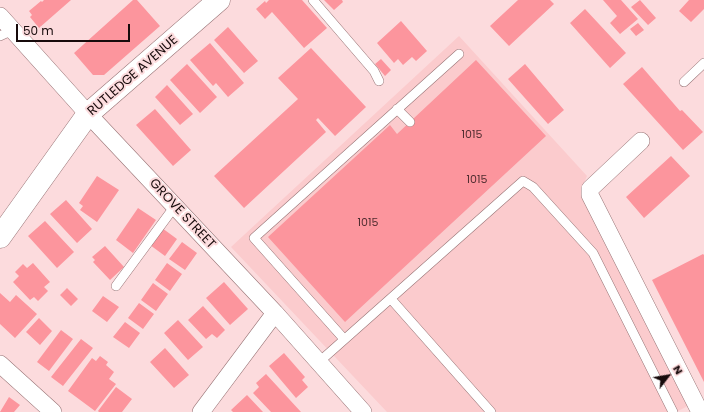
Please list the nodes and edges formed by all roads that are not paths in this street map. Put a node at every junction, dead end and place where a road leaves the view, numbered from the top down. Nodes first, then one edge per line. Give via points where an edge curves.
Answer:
1 (219, 0) edge
2 (313, 0) edge
3 (0, 16) edge
4 (6, 33) edge
5 (459, 54) dead end
6 (704, 63) edge
7 (379, 81) dead end
8 (684, 82) dead end
9 (397, 109) junction
10 (88, 114) junction
11 (410, 122) dead end
12 (641, 141) dead end
13 (175, 206) junction
14 (0, 237) edge
15 (116, 286) dead end
16 (391, 299) junction
17 (275, 313) junction
18 (344, 339) junction
19 (318, 362) junction
20 (0, 364) edge
21 (53, 412) edge
22 (201, 412) edge
23 (363, 412) edge
24 (491, 412) edge
25 (673, 412) edge
26 (700, 412) edge

1 - 10 main road, RUTLEDGE AVENUE
2 - 7 lane via 374,71
3 - 4 street, GROVE STREET
4 - 10 street, GROVE STREET
5 - 9 lane
6 - 8 lane
9 - 11 lane
9 - 18 lane via 254,238
10 - 13 street, GROVE STREET
10 - 14 main road, RUTLEDGE AVENUE
12 - 26 street via 590,189 590,195
13 - 15 lane
13 - 17 street, GROVE STREET
16 - 18 lane
16 - 24 lane
16 - 25 lane via 523,181 533,187 593,253
17 - 19 street, GROVE STREET
17 - 22 street
18 - 19 lane
19 - 23 street, GROVE STREET
20 - 21 street

